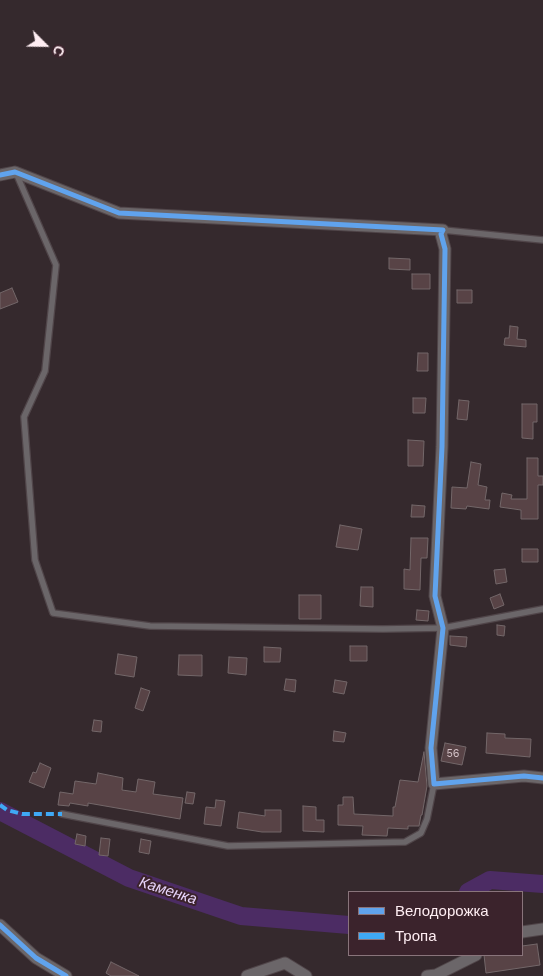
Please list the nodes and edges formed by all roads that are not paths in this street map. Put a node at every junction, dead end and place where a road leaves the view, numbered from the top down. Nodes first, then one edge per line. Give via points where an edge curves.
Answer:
1 (15, 172) junction
2 (0, 175) edge
3 (443, 230) junction
4 (543, 240) edge
5 (543, 609) edge
6 (443, 628) junction
7 (543, 778) edge
8 (434, 784) junction
9 (62, 814) dead end
10 (0, 925) edge
11 (543, 929) edge
12 (523, 932) edge
13 (474, 956) edge
14 (66, 976) edge
15 (247, 976) edge
16 (306, 976) edge
17 (427, 976) edge

1 - 2 street
1 - 3 street via 119,212
1 - 6 lane via 56,266 45,371 24,417 35,560 53,613 150,626
3 - 4 lane
3 - 6 street via 442,447 435,596
5 - 6 lane
6 - 8 street via 431,748
7 - 8 street via 524,776
8 - 9 lane via 421,833 406,842 228,846
10 - 14 street via 36,958
11 - 12 street
13 - 17 street
15 - 16 street via 285,963

